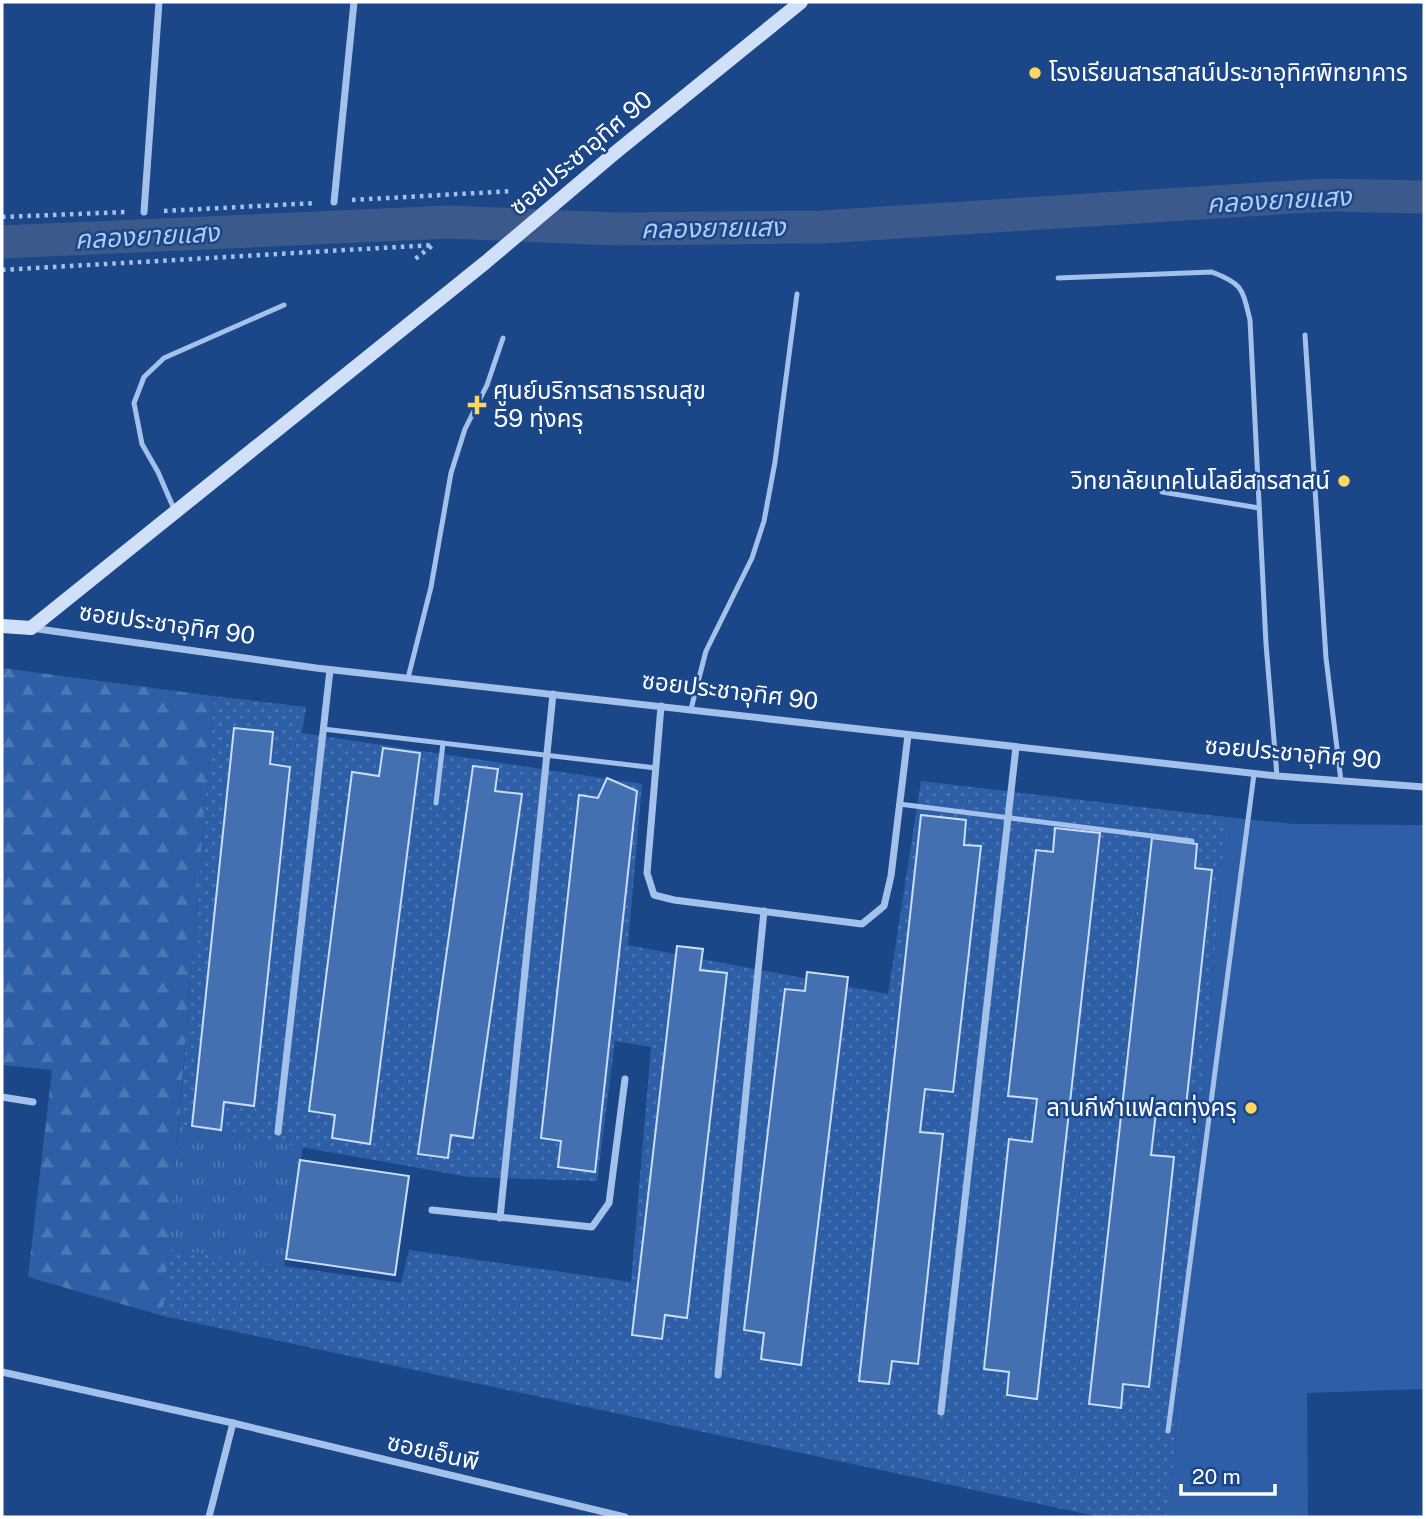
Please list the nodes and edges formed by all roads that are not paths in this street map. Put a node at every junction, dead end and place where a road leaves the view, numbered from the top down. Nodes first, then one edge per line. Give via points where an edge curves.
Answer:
1 (159, 2) edge
2 (354, 2) edge
3 (801, 2) edge
4 (334, 201) road end
5 (144, 212) road end
6 (1059, 278) dead end
7 (797, 294) dead end
8 (285, 305) dead end
9 (1306, 335) dead end
10 (503, 338) dead end
11 (1162, 492) dead end
12 (1259, 508) junction
13 (175, 512) junction
14 (2, 626) edge
15 (31, 628) junction
16 (330, 670) junction
17 (408, 678) junction
18 (553, 694) junction
19 (661, 706) junction
20 (691, 709) junction
21 (323, 729) junction
22 (908, 735) junction
23 (443, 743) junction
24 (1016, 747) junction
25 (547, 756) junction
26 (656, 768) junction
27 (1254, 774) junction
28 (1277, 776) junction
29 (1341, 781) junction
30 (1424, 787) edge
31 (436, 803) dead end
32 (900, 804) junction
33 (1008, 818) junction
34 (1192, 841) dead end
35 (764, 911) junction
36 (625, 1079) dead end
37 (2, 1097) edge
38 (33, 1102) dead end
39 (278, 1132) dead end
40 (432, 1210) dead end
41 (500, 1218) junction
42 (2, 1373) edge
43 (718, 1376) dead end
44 (941, 1412) dead end
45 (233, 1423) junction
46 (1168, 1431) dead end
47 (209, 1517) edge
48 (625, 1517) edge

1 - 5 street
2 - 4 street
3 - 13 street, ซอยประชาอุทิศ 90
6 - 12 lane via 1212,272 1234,280 1244,294 1250,320
7 - 20 lane via 764,521 752,558 706,651
8 - 13 lane via 164,358 144,377 134,403 142,444
9 - 29 lane via 1326,657
10 - 17 lane via 451,473 431,587
11 - 12 lane
12 - 28 lane
13 - 15 street, ซอยประชาอุทิศ 90
14 - 15 street, ซอยประชาอุทิศ 90
15 - 16 street, ซอยประชาอุทิศ 90
16 - 17 street, ซอยประชาอุทิศ 90
16 - 21 street
17 - 18 street, ซอยประชาอุทิศ 90
18 - 19 street, ซอยประชาอุทิศ 90
18 - 25 street
19 - 20 street, ซอยประชาอุทิศ 90
19 - 26 street
20 - 22 street, ซอยประชาอุทิศ 90
21 - 23 lane
21 - 39 street
22 - 24 street, ซอยประชาอุทิศ 90
22 - 32 street
23 - 25 lane
23 - 31 lane
24 - 27 street, ซอยประชาอุทิศ 90
24 - 33 street
25 - 26 lane
25 - 41 street
26 - 35 street via 647,873 654,895
27 - 28 street, ซอยประชาอุทิศ 90
27 - 46 lane
28 - 29 street, ซอยประชาอุทิศ 90
29 - 30 street, ซอยประชาอุทิศ 90
32 - 33 lane
32 - 35 street via 884,906 862,924
33 - 34 lane
33 - 44 street
35 - 43 street
36 - 41 street via 609,1203 593,1227
37 - 38 street
40 - 41 street
42 - 45 street, ซอยเอ็นพี
45 - 47 street
45 - 48 street, ซอยเอ็นพี

